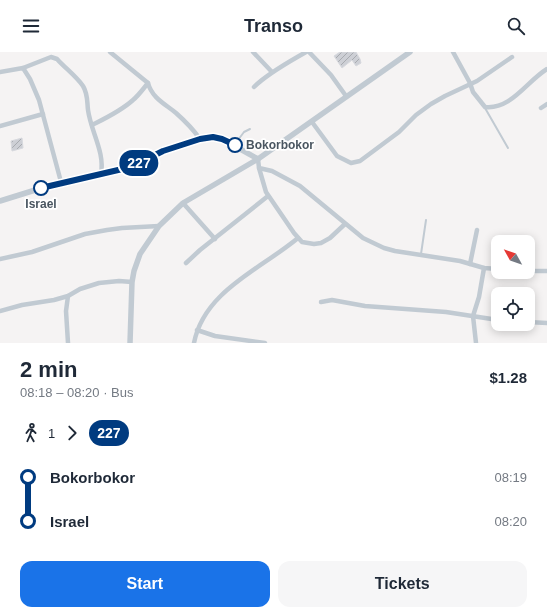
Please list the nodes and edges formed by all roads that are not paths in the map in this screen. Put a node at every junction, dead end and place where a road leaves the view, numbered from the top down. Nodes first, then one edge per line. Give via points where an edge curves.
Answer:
1 (110, 52) edge
2 (253, 52) edge
3 (306, 52) edge
4 (309, 52) edge
5 (410, 52) edge
6 (453, 52) edge
7 (512, 57) dead end
8 (23, 68) junction
9 (547, 69) edge
10 (0, 72) edge
11 (272, 72) junction
12 (148, 83) junction
13 (470, 83) junction
14 (254, 87) dead end
15 (346, 96) junction
16 (547, 104) edge
17 (485, 107) junction
18 (541, 108) dead end
19 (42, 114) junction
20 (312, 122) junction
21 (92, 125) junction
22 (0, 126) edge
23 (250, 129) dead end
24 (200, 139) junction
25 (235, 145) junction
26 (508, 148) dead end
27 (258, 159) junction
28 (259, 168) junction
29 (101, 174) junction
30 (61, 182) junction
31 (268, 196) junction
32 (0, 201) edge
33 (183, 203) junction
34 (426, 220) dead end
35 (345, 224) junction
36 (159, 226) junction
37 (477, 230) dead end
38 (298, 238) junction
39 (215, 239) junction
40 (421, 255) junction
41 (0, 258) edge
42 (186, 263) dead end
43 (470, 264) junction
44 (484, 268) junction
45 (491, 268) edge
46 (535, 271) edge
47 (547, 271) edge
48 (132, 282) junction
49 (68, 296) junction
50 (321, 302) dead end
51 (0, 311) edge
52 (473, 316) junction
53 (491, 319) edge
54 (535, 322) edge
55 (547, 323) edge
56 (197, 330) junction
57 (252, 342) edge
58 (68, 343) edge
59 (130, 343) edge
60 (194, 343) edge
61 (264, 343) edge
62 (476, 343) edge

1 - 12 street
2 - 11 street
3 - 11 street
4 - 15 street via 332,75
5 - 15 street
6 - 13 street
7 - 13 street
8 - 10 street
8 - 19 street via 33,85
8 - 21 street via 51,57 57,59 83,86
9 - 17 street via 520,93 498,107
11 - 14 street
12 - 21 street via 134,100
12 - 24 street via 157,98 189,125
13 - 17 street via 473,92
13 - 20 street via 431,104 360,161 351,163 337,156
15 - 20 street
16 - 18 street
17 - 26 lane
19 - 22 street
19 - 30 street
20 - 27 street
21 - 29 street via 102,160
23 - 25 lane via 244,132
24 - 25 street via 213,137
24 - 29 street via 163,151 136,165
25 - 27 street
27 - 28 street
27 - 33 street
28 - 31 street
28 - 35 street via 300,186
29 - 30 street
30 - 32 street
31 - 38 street
31 - 39 street
33 - 36 street
33 - 39 street
34 - 40 lane
35 - 38 street via 321,243 308,244
35 - 40 street via 368,242 395,252
36 - 41 street via 85,234 32,252
36 - 48 street via 140,254
37 - 43 street
38 - 56 street via 217,299
39 - 42 street
40 - 43 street
43 - 44 street
44 - 45 street
44 - 52 street
46 - 47 street
48 - 49 street via 99,283
48 - 59 street
49 - 51 street
49 - 58 street
50 - 52 street via 332,300 365,306
52 - 53 street
52 - 62 street
54 - 55 street
56 - 57 street via 215,336
56 - 60 street
57 - 61 street

